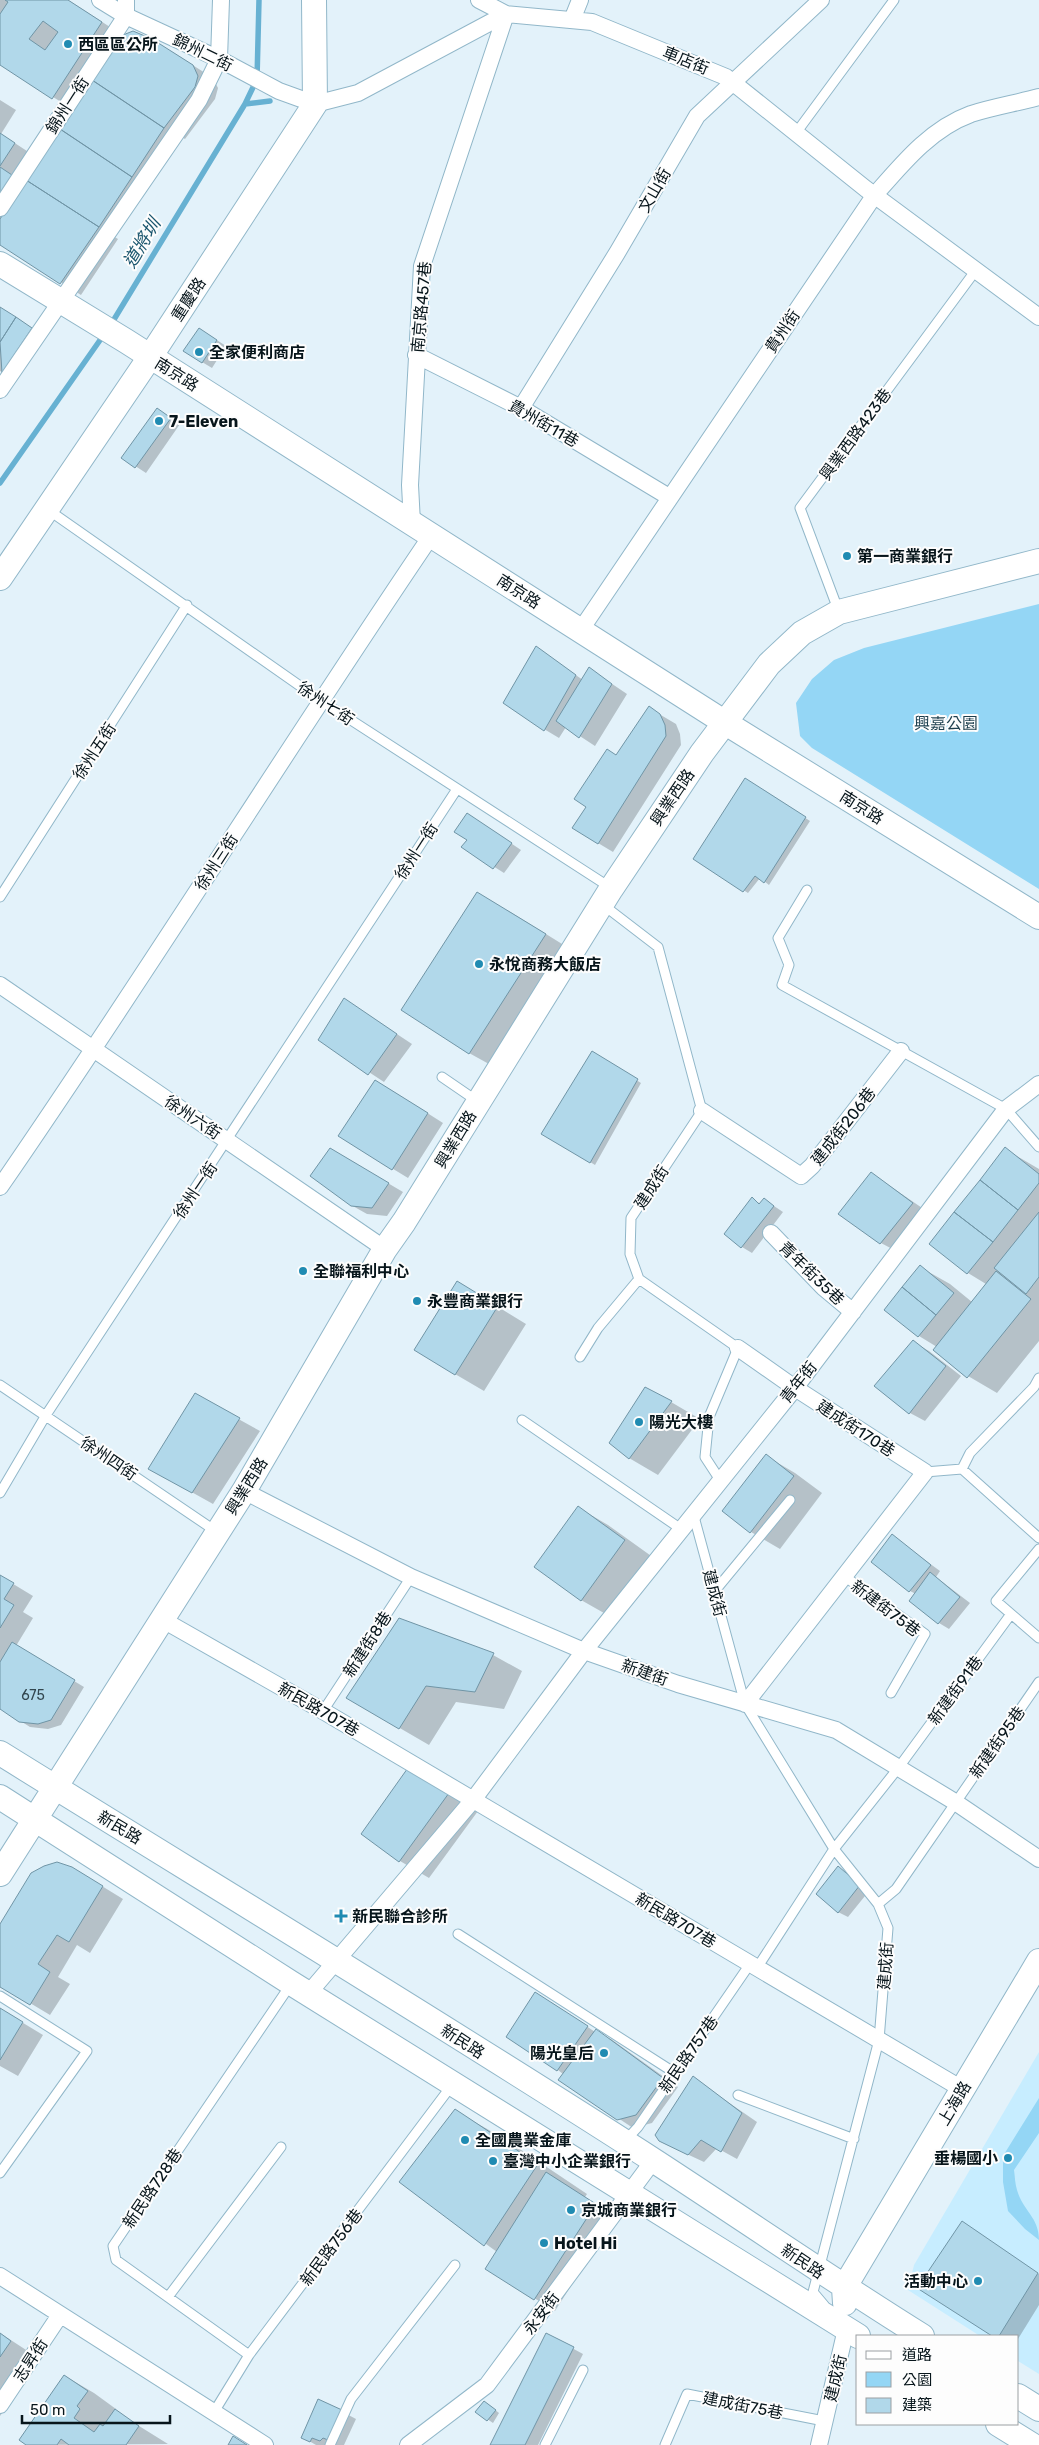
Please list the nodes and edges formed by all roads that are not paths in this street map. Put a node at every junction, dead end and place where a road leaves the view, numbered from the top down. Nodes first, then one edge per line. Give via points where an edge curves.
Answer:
1 (100, 0) edge
2 (126, 0) edge
3 (221, 0) edge
4 (314, 0) edge
5 (479, 0) edge
6 (580, 0) edge
7 (821, 0) edge
8 (894, 0) edge
9 (506, 14) junction
10 (126, 16) junction
11 (572, 20) junction
12 (226, 63) junction
13 (732, 82) junction
14 (1039, 97) edge
15 (315, 104) junction
16 (796, 133) junction
17 (874, 196) junction
18 (0, 208) edge
19 (0, 264) edge
20 (976, 270) junction
21 (68, 306) junction
22 (1039, 317) edge
23 (416, 355) junction
24 (150, 356) junction
25 (0, 390) edge
26 (521, 408) junction
27 (669, 497) junction
28 (47, 509) junction
29 (422, 530) junction
30 (1039, 561) edge
31 (0, 578) edge
32 (187, 605) junction
33 (839, 612) junction
34 (580, 631) junction
35 (320, 700) junction
36 (724, 722) junction
37 (456, 788) junction
38 (807, 890) dead end
39 (606, 896) junction
40 (0, 897) edge
41 (1039, 917) edge
42 (0, 985) edge
43 (95, 1050) junction
44 (901, 1051) junction
45 (442, 1077) dead end
46 (1039, 1084) edge
47 (478, 1101) junction
48 (1006, 1109) junction
49 (702, 1110) junction
50 (228, 1140) junction
51 (1039, 1147) edge
52 (0, 1187) edge
53 (771, 1233) dead end
54 (385, 1249) junction
55 (639, 1279) junction
56 (852, 1312) junction
57 (738, 1348) junction
58 (580, 1357) dead end
59 (1039, 1378) edge
60 (0, 1385) edge
61 (795, 1388) junction
62 (46, 1415) junction
63 (522, 1420) dead end
64 (962, 1469) junction
65 (925, 1472) junction
66 (720, 1480) junction
67 (244, 1491) junction
68 (0, 1493) edge
69 (790, 1500) dead end
70 (693, 1512) junction
71 (680, 1528) junction
72 (217, 1532) junction
73 (1039, 1538) edge
74 (1039, 1549) edge
75 (844, 1576) junction
76 (411, 1577) junction
77 (714, 1592) junction
78 (1011, 1614) junction
79 (163, 1620) junction
80 (1039, 1638) edge
81 (584, 1651) junction
82 (1039, 1682) edge
83 (891, 1693) dead end
84 (745, 1704) junction
85 (323, 1711) junction
86 (0, 1753) edge
87 (899, 1767) junction
88 (56, 1787) junction
89 (0, 1797) edge
90 (473, 1800) junction
91 (955, 1802) junction
92 (35, 1819) junction
93 (834, 1849) junction
94 (1039, 1858) edge
95 (0, 1874) edge
96 (878, 1904) junction
97 (458, 1934) dead end
98 (337, 1960) junction
99 (1039, 1961) edge
100 (754, 1966) junction
101 (300, 1989) junction
102 (0, 1996) edge
103 (879, 2040) junction
104 (675, 2073) junction
105 (453, 2084) junction
106 (962, 2089) junction
107 (738, 2095) dead end
108 (854, 2138) junction
109 (624, 2143) junction
110 (281, 2147) dead end
111 (653, 2161) junction
112 (0, 2174) edge
113 (631, 2194) junction
114 (454, 2266) dead end
115 (819, 2271) junction
116 (0, 2276) edge
117 (844, 2288) junction
118 (168, 2297) junction
119 (60, 2314) junction
120 (852, 2333) edge
121 (920, 2335) edge
122 (249, 2355) junction
123 (583, 2370) dead end
124 (1019, 2397) edge
125 (0, 2405) edge
126 (1039, 2409) edge
127 (214, 2412) junction
128 (824, 2421) junction
129 (1000, 2425) edge
130 (265, 2445) edge
131 (330, 2445) edge
132 (410, 2445) edge
133 (544, 2445) edge
134 (665, 2445) edge
135 (819, 2445) edge
136 (1032, 2445) edge

1 - 10 street, 錦州二街
2 - 10 street
3 - 12 street
4 - 15 street
5 - 9 street
6 - 11 street
7 - 13 street, 文山街
8 - 16 lane
9 - 11 street, 車店街
9 - 15 street via 358,93
9 - 23 street, 南京路457巷 via 422,266
10 - 12 street, 錦州二街
10 - 18 street, 錦州一街
11 - 13 street, 車店街 via 592,22
12 - 15 street, 錦州二街 via 279,91
12 - 21 street
13 - 16 street, 車店街
13 - 26 street, 文山街 via 697,116
14 - 17 street, 貴州街 via 971,115 941,129 909,156
15 - 24 street, 重慶路
16 - 17 street, 車店街
17 - 20 street, 車店街
17 - 27 street, 貴州街
19 - 21 street, 南京路
20 - 22 street, 車店街
20 - 33 lane, 興業西路423巷 via 800,508
21 - 24 street, 南京路
21 - 25 street
23 - 26 street, 貴州街11巷
23 - 29 street, 南京路457巷 via 410,485
24 - 28 street, 重慶路
24 - 29 street, 南京路
26 - 27 street, 貴州街11巷
27 - 34 street, 貴州街
28 - 31 street, 重慶路
28 - 32 lane, 徐州七街
29 - 34 street, 南京路
29 - 35 street, 徐州三街
30 - 33 street, 興業西路
32 - 35 lane, 徐州七街
32 - 40 lane, 徐州五街
33 - 36 street, 興業西路 via 802,633 769,664
34 - 36 street, 南京路
35 - 37 lane, 徐州七街
35 - 43 street, 徐州三街
36 - 39 street, 興業西路
36 - 41 street, 南京路
37 - 39 lane, 徐州七街
37 - 50 lane, 徐州一街
38 - 44 lane via 778,938 789,965 782,985
39 - 47 street, 興業西路
39 - 49 lane via 658,947
42 - 43 street, 徐州六街
43 - 50 street, 徐州六街
43 - 52 street, 徐州三街
44 - 48 lane
44 - 49 street, 建成街206巷 via 801,1176
45 - 47 lane
46 - 48 street, 青年街
47 - 54 street, 興業西路
48 - 51 lane
48 - 56 street, 青年街
49 - 55 lane, 建成街 via 631,1218 630,1254
50 - 54 street, 徐州六街
50 - 62 lane, 徐州一街
53 - 56 street, 青年街35巷
54 - 67 street, 興業西路
55 - 57 lane
55 - 58 lane via 598,1328
56 - 61 street, 青年街
57 - 61 street, 建成街170巷
57 - 66 lane via 709,1417 705,1456
59 - 64 lane via 970,1453
60 - 62 lane, 徐州四街
61 - 65 street, 建成街170巷
61 - 66 street, 青年街
62 - 68 lane, 徐州一街
62 - 72 lane, 徐州四街
63 - 71 lane
64 - 65 lane
64 - 73 lane
65 - 75 street, 新建街75巷
66 - 70 street, 青年街
67 - 72 street, 興業西路
67 - 76 street, 新建街
69 - 77 lane
70 - 71 street, 青年街
70 - 77 lane, 建成街
71 - 81 street, 青年街
72 - 79 street, 興業西路
74 - 78 lane via 996,1601
75 - 83 lane, 新建街75巷 via 925,1634
75 - 84 street, 新建街75巷
76 - 81 street, 新建街
76 - 85 lane, 新建街8巷
77 - 84 lane, 建成街
78 - 80 lane
78 - 87 lane, 新建街91巷
79 - 85 street, 新民路707巷
79 - 88 street, 興業西路
81 - 84 street, 新建街
81 - 90 street
82 - 91 lane, 新建街95巷
84 - 87 street, 新建街 via 836,1730
84 - 93 lane, 建成街
85 - 90 street, 新民路707巷
86 - 88 street, 新民路
87 - 91 street, 新建街
87 - 93 lane, 新建街91巷
88 - 92 street, 興業西路
88 - 98 street, 新民路
89 - 92 street
90 - 98 street
90 - 100 street, 新民路707巷
91 - 94 street, 新建街
91 - 96 lane, 新建街95巷 via 896,1889
92 - 95 street, 興業西路
92 - 101 street
93 - 96 lane, 建成街
93 - 100 lane, 新民路757巷
96 - 103 lane, 建成街 via 888,1928
97 - 104 lane
98 - 101 street
98 - 109 street, 新民路
99 - 106 street, 上海路
100 - 103 street, 新民路707巷
100 - 104 lane, 新民路757巷
101 - 105 street
101 - 118 lane, 新民路728巷 via 113,2246 116,2260
102 - 112 lane via 87,2051
103 - 106 street, 新民路707巷
103 - 108 lane, 建成街
104 - 109 lane, 新民路757巷
105 - 113 street
105 - 122 lane, 新民路756巷
106 - 117 street, 上海路
107 - 108 lane
108 - 115 lane, 建成街
109 - 111 street, 新民路
110 - 118 lane
111 - 113 street, 永安街
111 - 115 street, 新民路
113 - 120 street
113 - 132 street, 永安街 via 487,2385
114 - 131 lane via 351,2399
115 - 117 street, 新民路
115 - 120 lane, 建成街 via 813,2292
116 - 119 street
117 - 120 street
117 - 121 street, 新民路
118 - 122 lane, 新民路728巷
119 - 125 street, 志昇街
119 - 127 street
120 - 128 street, 建成街
122 - 127 lane, 新民路756巷
123 - 133 lane
124 - 126 street
127 - 130 street
128 - 134 lane, 建成街75巷 via 687,2394
128 - 135 street, 建成街
129 - 136 street

